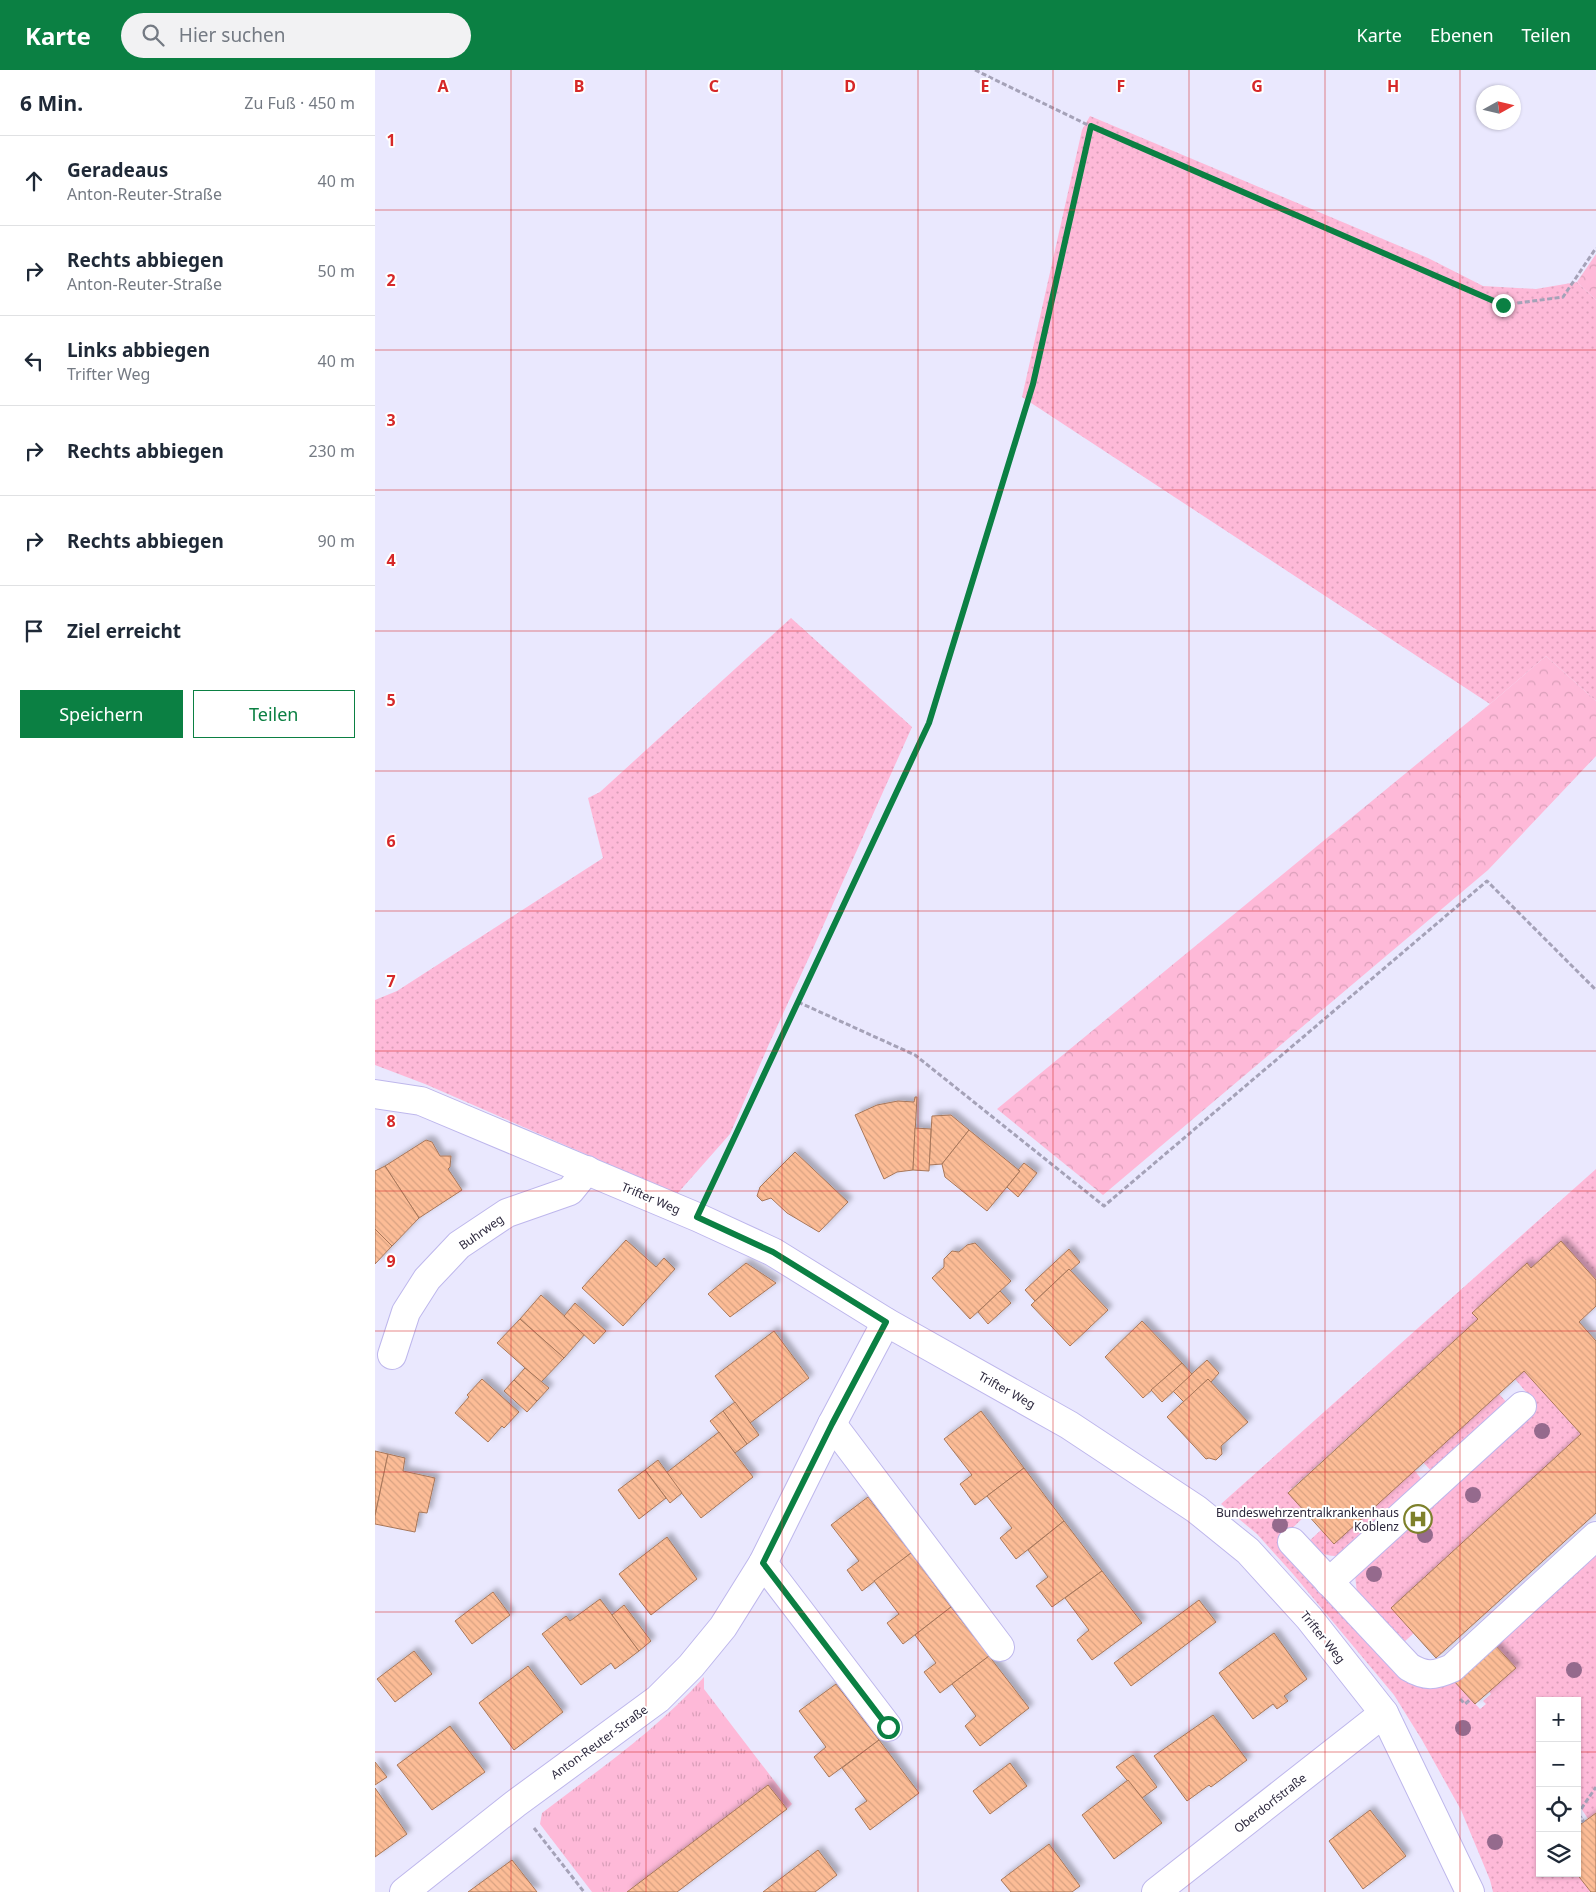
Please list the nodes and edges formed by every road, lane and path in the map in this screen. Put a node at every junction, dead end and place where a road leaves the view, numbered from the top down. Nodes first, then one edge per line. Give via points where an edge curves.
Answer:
1 (975, 70) edge
2 (1091, 126) junction
3 (1596, 248) edge
4 (1596, 990) edge
5 (798, 1002) junction
6 (375, 1094) edge
7 (587, 1170) junction
8 (697, 1217) junction
9 (886, 1322) junction
10 (392, 1355) dead end
11 (1522, 1406) dead end
12 (832, 1424) junction
13 (1596, 1536) edge
14 (1293, 1542) dead end
15 (763, 1563) junction
16 (1329, 1582) junction
17 (1000, 1647) dead end
18 (1384, 1713) junction
19 (888, 1727) dead end
20 (1596, 1787) edge
21 (515, 1804) junction
22 (1581, 1818) edge
23 (404, 1892) edge
24 (585, 1892) edge
25 (1156, 1892) edge
26 (1470, 1892) edge

1 - 2 path
2 - 3 path via 1503,305 1563,297
2 - 5 path via 1033,384 929,723
4 - 5 path via 1487,881 1103,1206 915,1055
5 - 8 path
6 - 7 street, Trifter Weg via 421,1101
7 - 8 street, Trifter Weg
7 - 10 street, Buhrweg via 570,1191 507,1213 459,1245 427,1279 406,1312
8 - 9 street, Trifter Weg via 773,1252
9 - 12 street, Anton-Reuter-Straße
9 - 18 street, Trifter Weg via 1069,1425 1196,1509 1248,1551 1267,1571 1309,1618
11 - 16 street
12 - 15 street, Anton-Reuter-Straße
12 - 17 street
13 - 16 street via 1452,1668 1438,1675 1421,1674 1409,1667
14 - 16 street
15 - 19 street
15 - 21 street, Anton-Reuter-Straße via 723,1627 658,1699
18 - 25 street, Oberdorfstraße
18 - 26 street, Trifter Weg
20 - 22 path
21 - 23 street, Anton-Reuter-Straße
21 - 24 path

